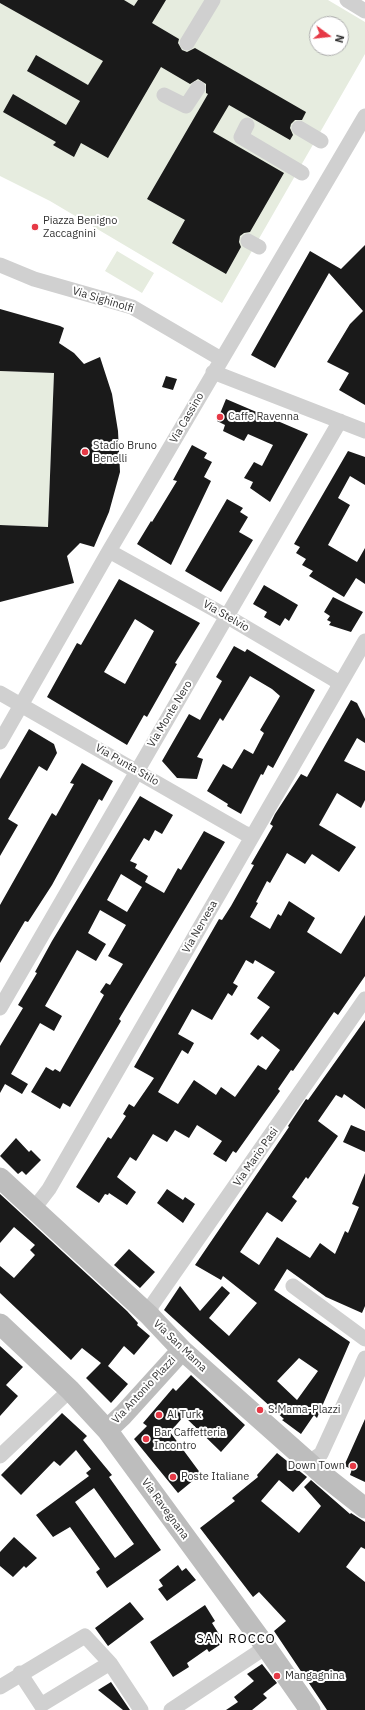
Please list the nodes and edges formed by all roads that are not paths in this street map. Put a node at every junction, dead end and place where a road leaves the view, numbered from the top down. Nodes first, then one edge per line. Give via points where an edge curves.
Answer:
1 (213, 0) edge
2 (346, 0) edge
3 (365, 11) edge
4 (187, 43) dead end
5 (198, 88) dead end
6 (164, 95) dead end
7 (365, 116) edge
8 (248, 125) dead end
9 (299, 128) dead end
10 (321, 141) dead end
11 (302, 173) dead end
12 (0, 265) edge
13 (221, 359) junction
14 (213, 372) junction
15 (340, 421) junction
16 (365, 431) edge
17 (109, 551) junction
18 (228, 617) junction
19 (365, 641) edge
20 (339, 686) junction
21 (0, 693) edge
22 (22, 705) junction
23 (0, 742) edge
24 (137, 771) junction
25 (254, 833) junction
26 (365, 999) edge
27 (0, 1008) edge
28 (0, 1178) edge
29 (30, 1207) junction
30 (293, 1286) dead end
31 (149, 1315) junction
32 (0, 1324) edge
33 (365, 1339) edge
34 (182, 1350) junction
35 (365, 1358) edge
36 (70, 1390) junction
37 (107, 1430) junction
38 (0, 1456) edge
39 (309, 1462) junction
40 (365, 1508) edge
41 (266, 1648) junction
42 (110, 1663) junction
43 (20, 1673) junction
44 (0, 1687) edge
45 (142, 1710) edge
46 (171, 1710) edge
47 (310, 1710) edge

1 - 4 street
2 - 3 street
5 - 6 street via 186,106
7 - 13 street, Via Cassino
8 - 11 street via 241,137
9 - 10 street
12 - 13 street, Via Sighinolfi via 34,279 132,307
13 - 14 street, Via Cassino
14 - 15 street
14 - 17 street, Via Cassino
15 - 16 street
15 - 18 street, Via Monte Nero
17 - 18 street, Via Stelvio
17 - 22 street, Via Cassino
18 - 20 street, Via Stelvio via 335,680
18 - 24 street, Via Monte Nero
19 - 20 street, Via Nervesa
20 - 25 street, Via Nervesa
21 - 22 street, Via Punta Stilo
22 - 23 street, Via Cassino
22 - 24 street, Via Punta Stilo
24 - 25 street, Via Punta Stilo via 244,833
24 - 27 street, Via Monte Nero
25 - 29 street, Via Nervesa via 49,1189 39,1202
26 - 31 street, Via Mario Pasi via 152,1305
28 - 29 street, Via San Mama
29 - 31 street, Via San Mama
30 - 33 street
31 - 34 street, Via San Mama
32 - 36 street, Via Ravegnana
34 - 37 street, Via Antonio Plazzi
34 - 39 street, Via San Mama
35 - 39 street via 321,1454
36 - 37 street, Via Ravegnana
36 - 38 street
37 - 41 street, Via Ravegnana
39 - 40 street, Via San Mama
41 - 46 street
41 - 47 street, Via Ravegnana
42 - 43 street via 85,1636
42 - 43 street via 41,1705
42 - 45 street
43 - 44 street

